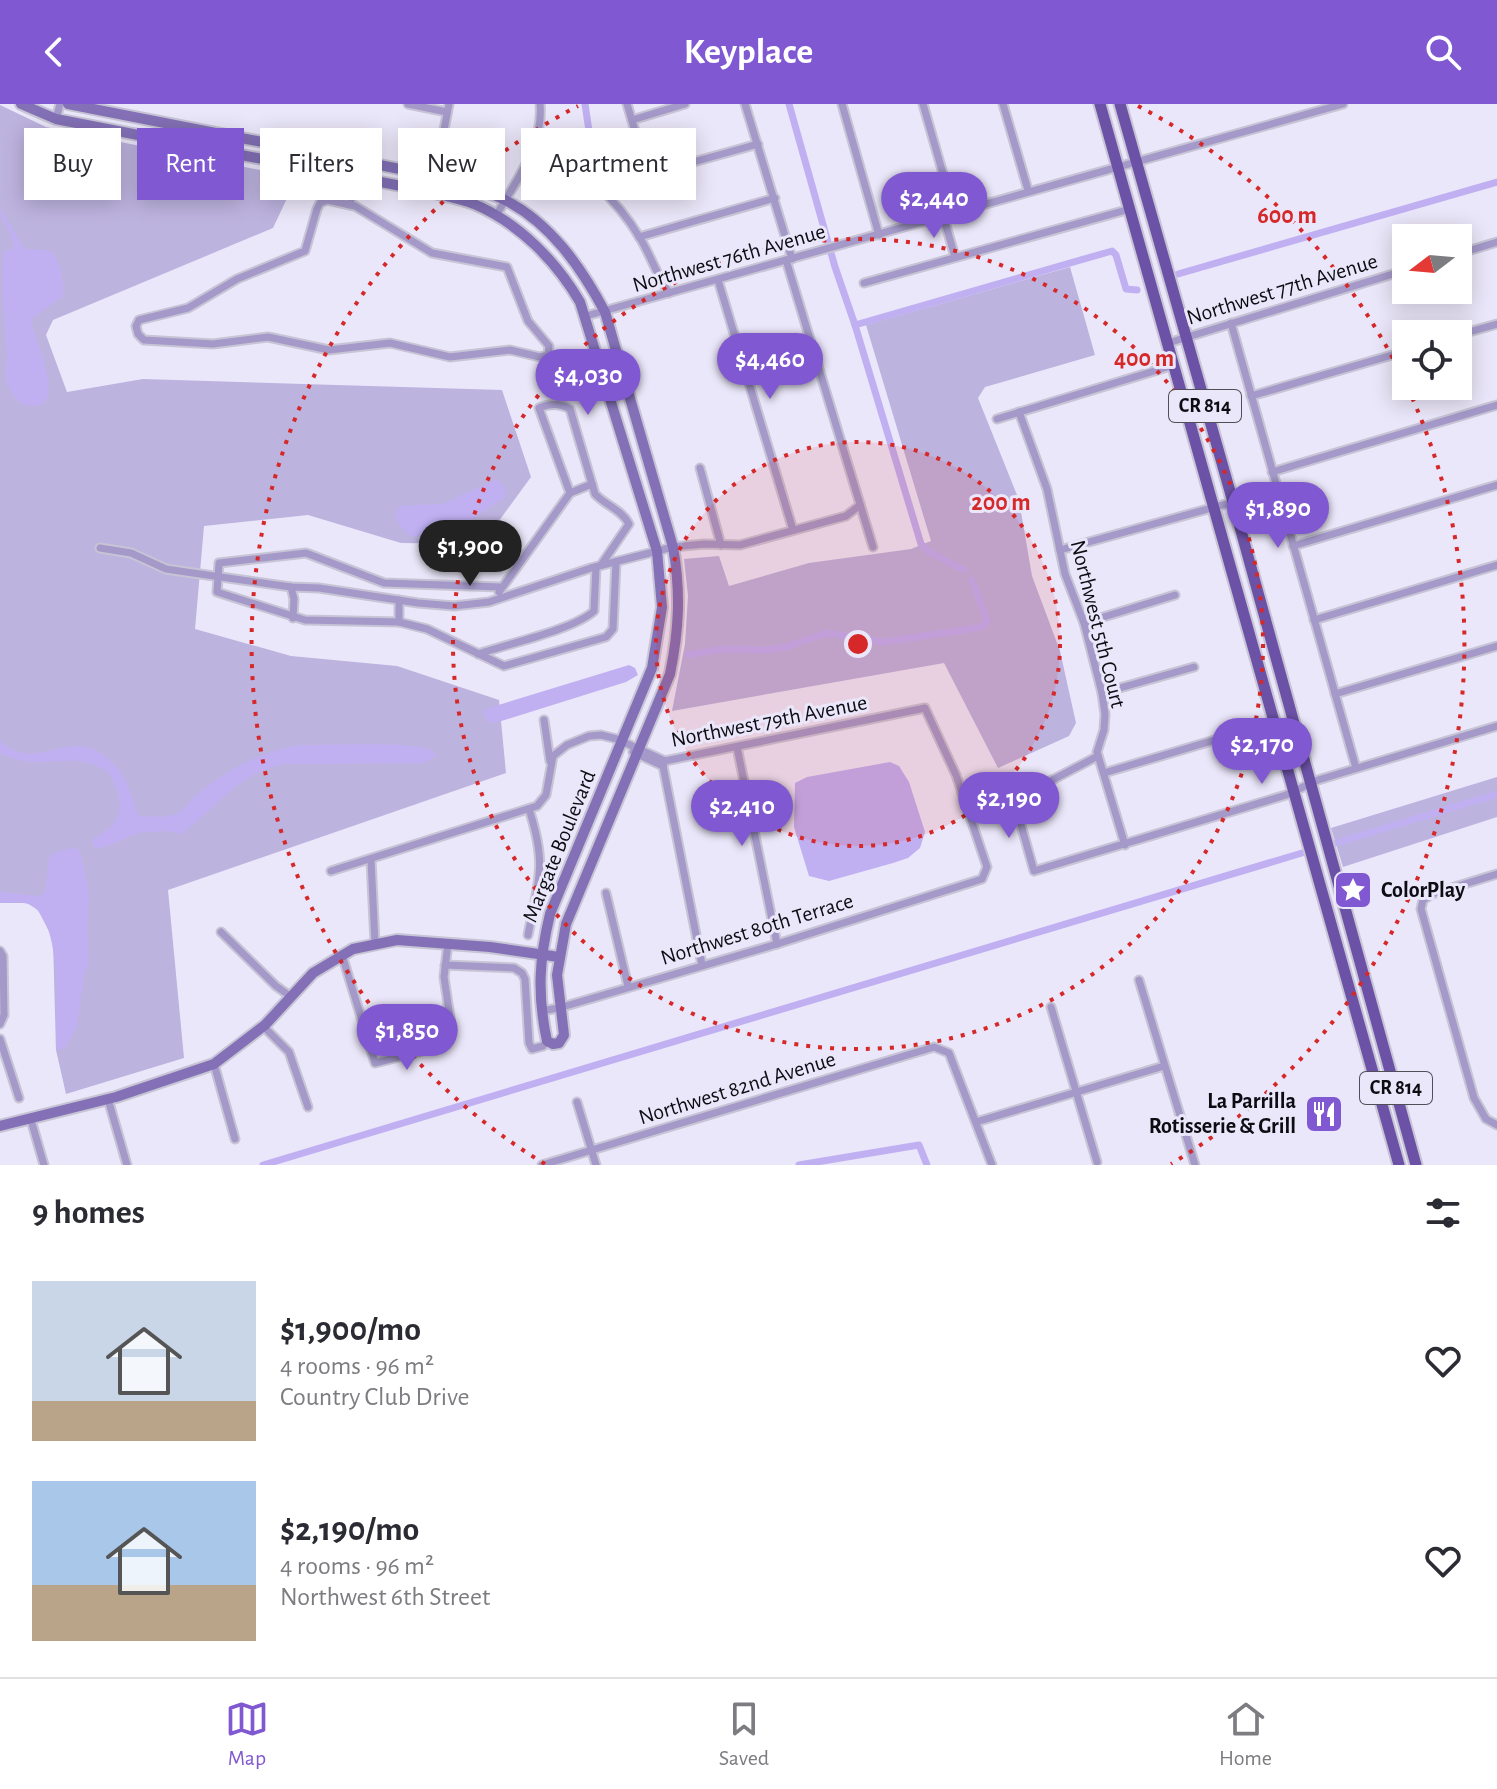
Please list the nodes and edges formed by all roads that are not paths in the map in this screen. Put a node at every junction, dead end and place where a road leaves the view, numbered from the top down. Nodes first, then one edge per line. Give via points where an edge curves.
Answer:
1 (21, 104) edge
2 (60, 104) edge
3 (68, 104) edge
4 (408, 104) edge
5 (540, 104) edge
6 (627, 104) edge
7 (685, 104) edge
8 (745, 104) edge
9 (842, 104) edge
10 (923, 104) edge
11 (1003, 104) edge
12 (1100, 104) edge
13 (1120, 104) edge
14 (1343, 104) edge
15 (448, 108) edge
16 (56, 119) junction
17 (632, 120) junction
18 (444, 128) edge
19 (539, 128) edge
20 (634, 128) edge
21 (260, 142) edge
22 (758, 144) junction
23 (260, 160) edge
24 (696, 161) edge
25 (1136, 162) junction
26 (1119, 166) junction
27 (521, 171) edge
28 (1028, 190) junction
29 (775, 198) junction
30 (327, 200) joint
31 (351, 200) edge
32 (458, 200) edge
33 (505, 200) junction
34 (610, 200) edge
35 (350, 205) junction
36 (1130, 209) junction
37 (954, 212) junction
38 (943, 215) junction
39 (496, 216) junction
40 (879, 235) junction
41 (639, 237) junction
42 (1497, 242) edge
43 (1472, 250) edge
44 (955, 257) junction
45 (789, 260) junction
46 (1392, 274) edge
47 (718, 280) junction
48 (864, 283) dead end
49 (669, 293) junction
50 (605, 312) junction
51 (586, 316) junction
52 (1231, 323) junction
53 (1497, 324) edge
54 (1472, 331) edge
55 (1185, 338) junction
56 (1168, 343) junction
57 (1392, 355) edge
58 (1174, 365) junction
59 (1251, 396) junction
60 (1497, 405) edge
61 (1019, 412) junction
62 (997, 419) dead end
63 (700, 468) dead end
64 (1272, 472) junction
65 (592, 484) junction
66 (1497, 485) edge
67 (570, 493) junction
68 (1233, 502) junction
69 (860, 505) junction
70 (1213, 508) junction
71 (793, 530) junction
72 (721, 545) junction
73 (1293, 546) junction
74 (673, 547) junction
75 (873, 547) dead end
76 (100, 548) dead end
77 (1060, 550) junction
78 (657, 551) junction
79 (616, 562) junction
80 (1497, 565) edge
81 (598, 566) junction
82 (217, 576) junction
83 (291, 587) junction
84 (500, 587) junction
85 (1175, 595) dead end
86 (497, 599) junction
87 (399, 600) junction
88 (293, 618) junction
89 (1314, 620) junction
90 (399, 622) junction
91 (1084, 623) junction
92 (1497, 646) edge
93 (478, 654) junction
94 (1194, 667) dead end
95 (1102, 693) junction
96 (1335, 694) junction
97 (544, 720) dead end
98 (1275, 722) junction
99 (1497, 726) edge
100 (623, 743) junction
101 (737, 747) junction
102 (638, 752) junction
103 (1098, 756) junction
104 (550, 761) junction
105 (664, 763) junction
106 (1356, 768) junction
107 (1104, 773) junction
108 (1311, 784) junction
109 (1295, 792) junction
110 (529, 809) junction
111 (1125, 845) junction
112 (371, 860) junction
113 (331, 871) dead end
114 (1497, 874) edge
115 (982, 879) joint
116 (606, 893) dead end
117 (221, 932) dead end
118 (528, 935) dead end
119 (375, 943) junction
120 (448, 943) junction
121 (777, 944) junction
122 (0, 951) edge
123 (342, 955) junction
124 (541, 955) junction
125 (559, 957) junction
126 (445, 965) junction
127 (702, 965) junction
128 (1139, 980) dead end
129 (628, 986) junction
130 (290, 996) junction
131 (1051, 1007) dead end
132 (559, 1008) junction
133 (541, 1011) junction
134 (0, 1024) edge
135 (263, 1026) junction
136 (0, 1039) edge
137 (547, 1041) junction
138 (214, 1064) junction
139 (1164, 1066) junction
140 (1075, 1093) junction
141 (19, 1098) dead end
142 (108, 1099) junction
143 (577, 1102) dead end
144 (308, 1107) dead end
145 (31, 1120) junction
146 (976, 1122) junction
147 (1496, 1125) edge
148 (0, 1126) edge
149 (235, 1139) dead end
150 (592, 1151) junction
151 (1097, 1162) dead end
152 (44, 1165) edge
153 (127, 1165) edge
154 (542, 1165) edge
155 (596, 1165) edge
156 (992, 1165) edge
157 (1195, 1165) edge
158 (1399, 1165) edge
159 (1416, 1165) edge

1 - 16 street, Margate Boulevard
2 - 16 street
3 - 21 street, Margate Boulevard
4 - 15 street
5 - 19 street
6 - 17 street
7 - 17 street
8 - 22 street
9 - 40 street
10 - 37 street
11 - 28 street
12 - 26 main road, CR 814
13 - 25 main road, CR 814
14 - 25 street, Northwest 76th Avenue
15 - 18 street
16 - 23 street, Margate Boulevard
17 - 20 street
22 - 24 street
22 - 29 street
25 - 26 street, Northwest 76th Avenue
25 - 55 main road, CR 814
26 - 28 street, Northwest 76th Avenue
26 - 36 main road, CR 814
27 - 33 street
28 - 37 street, Northwest 76th Avenue
29 - 41 street
29 - 45 street
30 - 35 street
30 - 35 street via 317,209 305,251 237,279 188,308 139,320 138,334 144,340 213,344 268,337 329,350 390,343 450,357 510,350 548,355 549,346 528,321 507,267 432,253
31 - 35 street
32 - 39 street, Margate Boulevard
33 - 39 street
33 - 50 street, Margate Boulevard via 548,231 587,278
34 - 41 street
36 - 44 street
36 - 56 main road, CR 814
37 - 38 street, Northwest 76th Avenue
38 - 40 street, Northwest 76th Avenue
38 - 44 street
39 - 51 street, Margate Boulevard via 540,249 569,283
40 - 45 street, Northwest 76th Avenue
41 - 49 street
42 - 43 street
44 - 48 street
45 - 47 street, Northwest 76th Avenue
45 - 69 street
46 - 52 street, Northwest 77th Avenue
47 - 49 street, Northwest 76th Avenue
47 - 71 street
49 - 50 street, Northwest 76th Avenue
50 - 51 street, Northwest 76th Avenue
50 - 74 street, Margate Boulevard
51 - 78 street, Margate Boulevard
52 - 55 street, Northwest 77th Avenue
52 - 59 street
53 - 54 street
55 - 56 street, Northwest 77th Avenue
55 - 68 main road, CR 814
56 - 58 main road, CR 814
57 - 59 street
58 - 61 street
58 - 70 main road, CR 814
59 - 64 street
60 - 64 street
61 - 62 street
61 - 77 street, Northwest 5th Court via 1047,489
63 - 72 street
64 - 73 street
65 - 67 street
65 - 67 street via 570,409 546,405 539,408
65 - 81 street via 603,503 629,524
66 - 73 street
67 - 84 street
68 - 70 street
68 - 108 main road, CR 814
69 - 71 street via 846,516
69 - 75 street
70 - 77 street
70 - 98 main road, CR 814
71 - 72 street
72 - 74 street
73 - 89 street
74 - 78 street
74 - 102 street, Margate Boulevard via 679,581 678,637 670,674
76 - 82 street via 131,553 166,569
77 - 91 street, Northwest 5th Court
78 - 79 street
78 - 100 street, Margate Boulevard via 660,633
79 - 81 street
79 - 93 street via 613,629 606,637 504,666
80 - 89 street
81 - 86 street
81 - 93 street via 591,615
82 - 83 street
82 - 84 street via 219,563 306,553 384,583
82 - 88 street via 217,592
83 - 87 street
83 - 88 street
84 - 86 street
85 - 91 street
86 - 87 street via 454,606
87 - 90 street
88 - 90 street
89 - 96 street
90 - 93 street via 427,629
91 - 95 street, Northwest 5th Court
92 - 96 street
94 - 95 street
95 - 103 street, Northwest 5th Court via 1104,730
96 - 106 street
97 - 104 street
98 - 107 street
98 - 109 main road, CR 814
99 - 106 street
100 - 102 street, Northwest 79th Avenue
100 - 104 street via 589,736 567,745
100 - 124 street, Margate Boulevard via 550,914
101 - 105 street, Northwest 79th Avenue
101 - 115 street, Northwest 79th Avenue via 925,708 956,775 987,867
101 - 121 street
102 - 105 street, Northwest 79th Avenue
102 - 125 street, Margate Boulevard via 566,924
103 - 107 street, Northwest 5th Court
103 - 111 street via 1014,800 1034,871
104 - 110 street via 544,799
105 - 127 street
106 - 108 street
107 - 111 street, Northwest 5th Court
108 - 109 street
108 - 159 main road, CR 814
109 - 111 street
109 - 158 main road, CR 814
110 - 112 street
110 - 118 street, Margate Boulevard via 541,858
112 - 113 street
112 - 119 street
114 - 147 street via 1432,894 1421,909 1474,1098
115 - 121 street, Northwest 80th Terrace
116 - 129 street
117 - 130 street
119 - 120 street
119 - 123 street
120 - 124 street
120 - 126 street
121 - 127 street, Northwest 80th Terrace
122 - 134 street
123 - 126 street via 375,1063 445,1045 450,1039
123 - 130 street
124 - 125 street
124 - 133 street, Margate Boulevard
125 - 132 street, Margate Boulevard
126 - 137 street via 514,968 522,973 529,1043 532,1049
127 - 129 street, Northwest 80th Terrace
128 - 139 street
129 - 132 street, Northwest 80th Terrace
130 - 135 street
131 - 140 street
132 - 133 street, Northwest 80th Terrace
132 - 137 street, Margate Boulevard via 563,1038 555,1044
133 - 137 street, Margate Boulevard
135 - 138 street
135 - 144 street via 289,1052
136 - 141 street
138 - 142 street
138 - 149 street
139 - 140 street
139 - 157 street
140 - 146 street
140 - 151 street
142 - 145 street
142 - 153 street
143 - 150 street
145 - 148 street
145 - 152 street
146 - 150 street, Northwest 82nd Avenue via 949,1053 934,1047
146 - 156 street
150 - 154 street, Northwest 82nd Avenue
150 - 155 street

